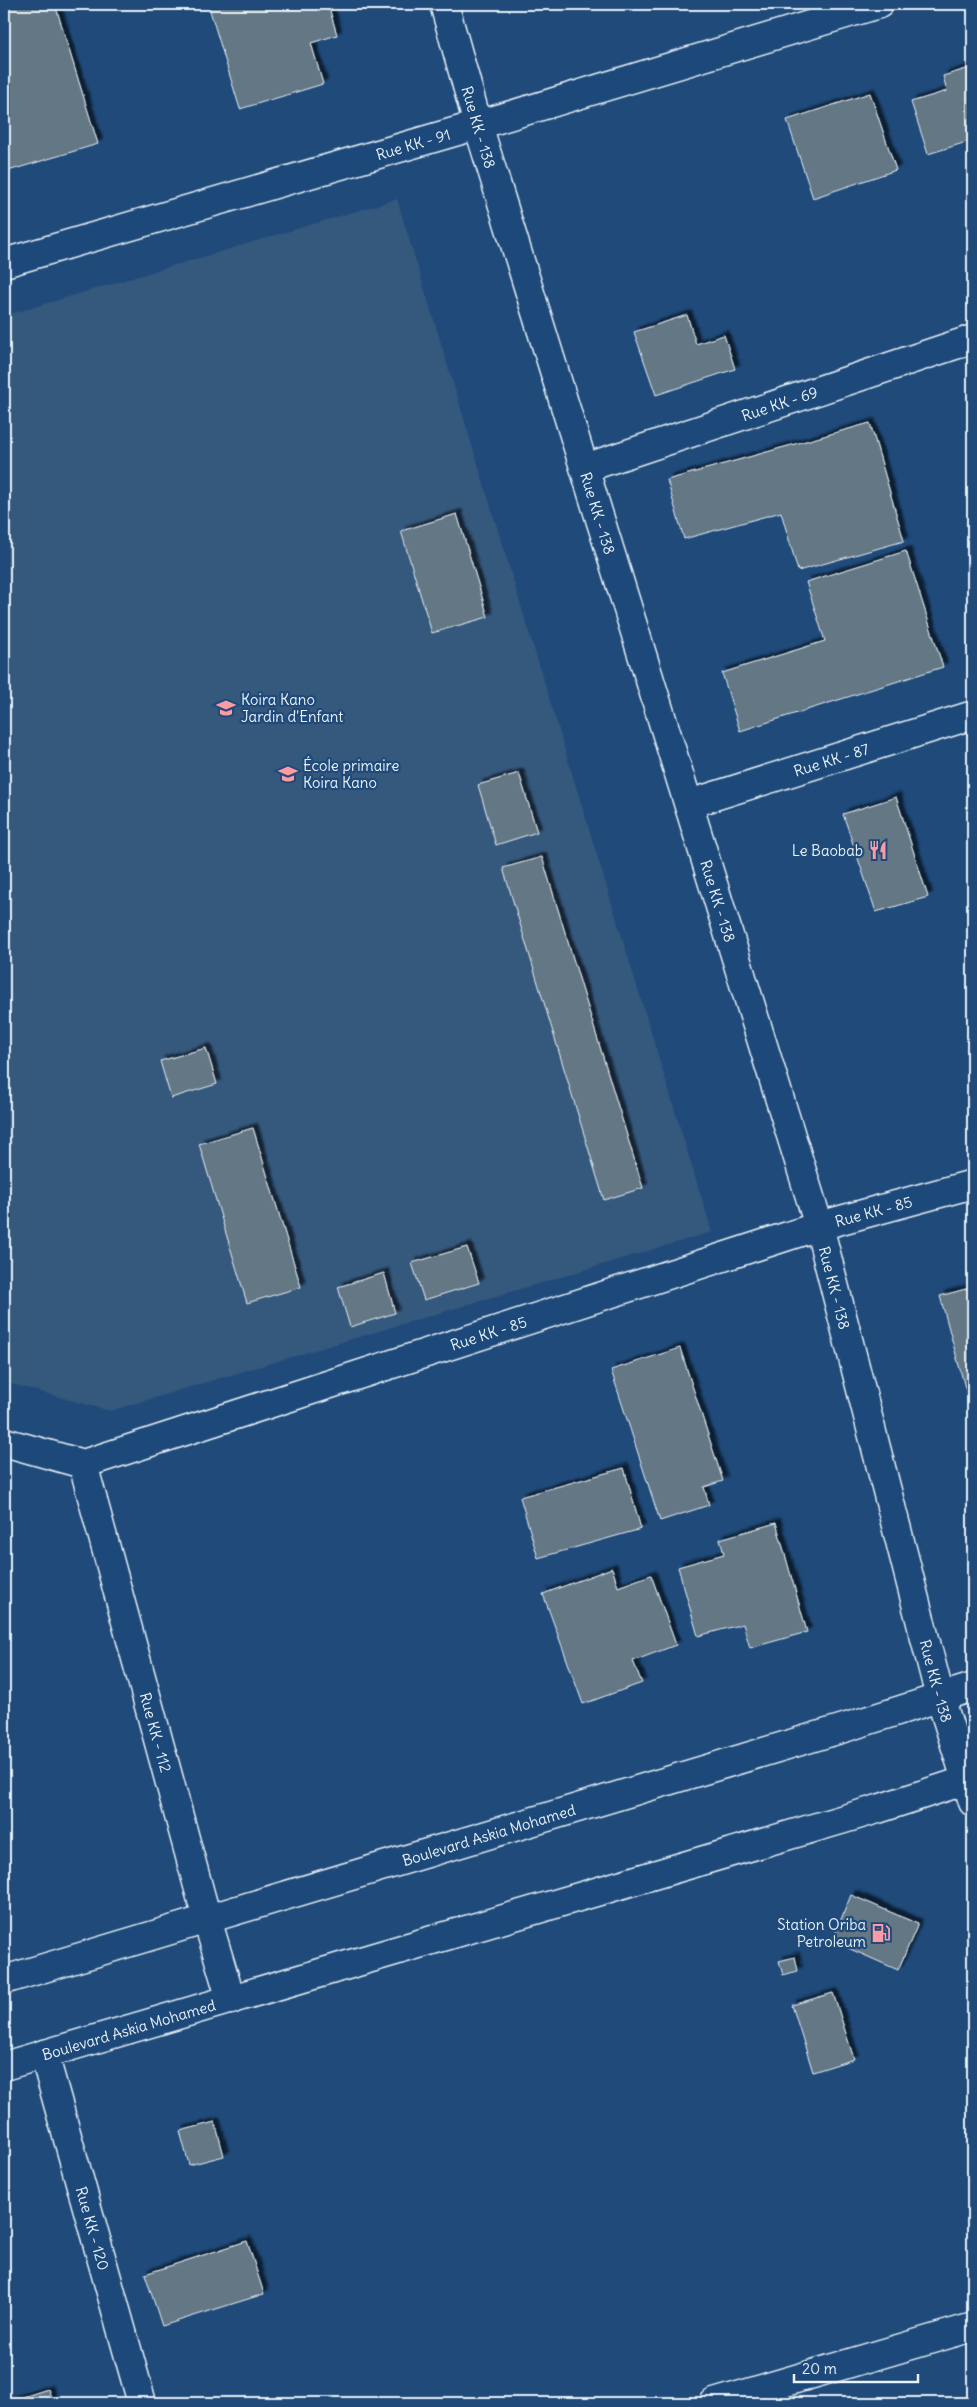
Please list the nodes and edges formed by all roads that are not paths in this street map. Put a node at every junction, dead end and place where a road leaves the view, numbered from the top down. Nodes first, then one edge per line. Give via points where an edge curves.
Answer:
1 (444, 4) edge
2 (879, 4) edge
3 (478, 125) junction
4 (4, 263) edge
5 (973, 339) edge
6 (585, 468) junction
7 (973, 715) edge
8 (689, 804) junction
9 (973, 1184) edge
10 (819, 1226) junction
11 (4, 1442) edge
12 (83, 1464) junction
13 (973, 1687) edge
14 (940, 1697) junction
15 (971, 1786) edge
16 (207, 1919) junction
17 (4, 1980) edge
18 (231, 2000) junction
19 (44, 2054) junction
20 (4, 2066) edge
21 (973, 2327) edge
22 (142, 2403) edge
23 (714, 2403) edge

1 - 3 street, Rue KK - 138
2 - 3 street, Rue KK - 91
3 - 4 street, Rue KK - 91
3 - 6 street, Rue KK - 138
5 - 6 street, Rue KK - 69
6 - 8 street, Rue KK - 138
7 - 8 street, Rue KK - 87
8 - 10 street, Rue KK - 138
9 - 10 street, Rue KK - 85
10 - 12 street, Rue KK - 85
10 - 14 street, Rue KK - 138
11 - 12 street
12 - 16 street, Rue KK - 112
13 - 14 street, Boulevard Askia Mohamed
14 - 15 street, Rue KK - 138
14 - 16 street, Boulevard Askia Mohamed
15 - 18 street, Boulevard Askia Mohamed via 878,1810
16 - 17 street, Boulevard Askia Mohamed
16 - 18 street, Rue KK - 112
18 - 19 street, Boulevard Askia Mohamed
19 - 20 street, Boulevard Askia Mohamed
19 - 22 street, Rue KK - 120
21 - 23 street

